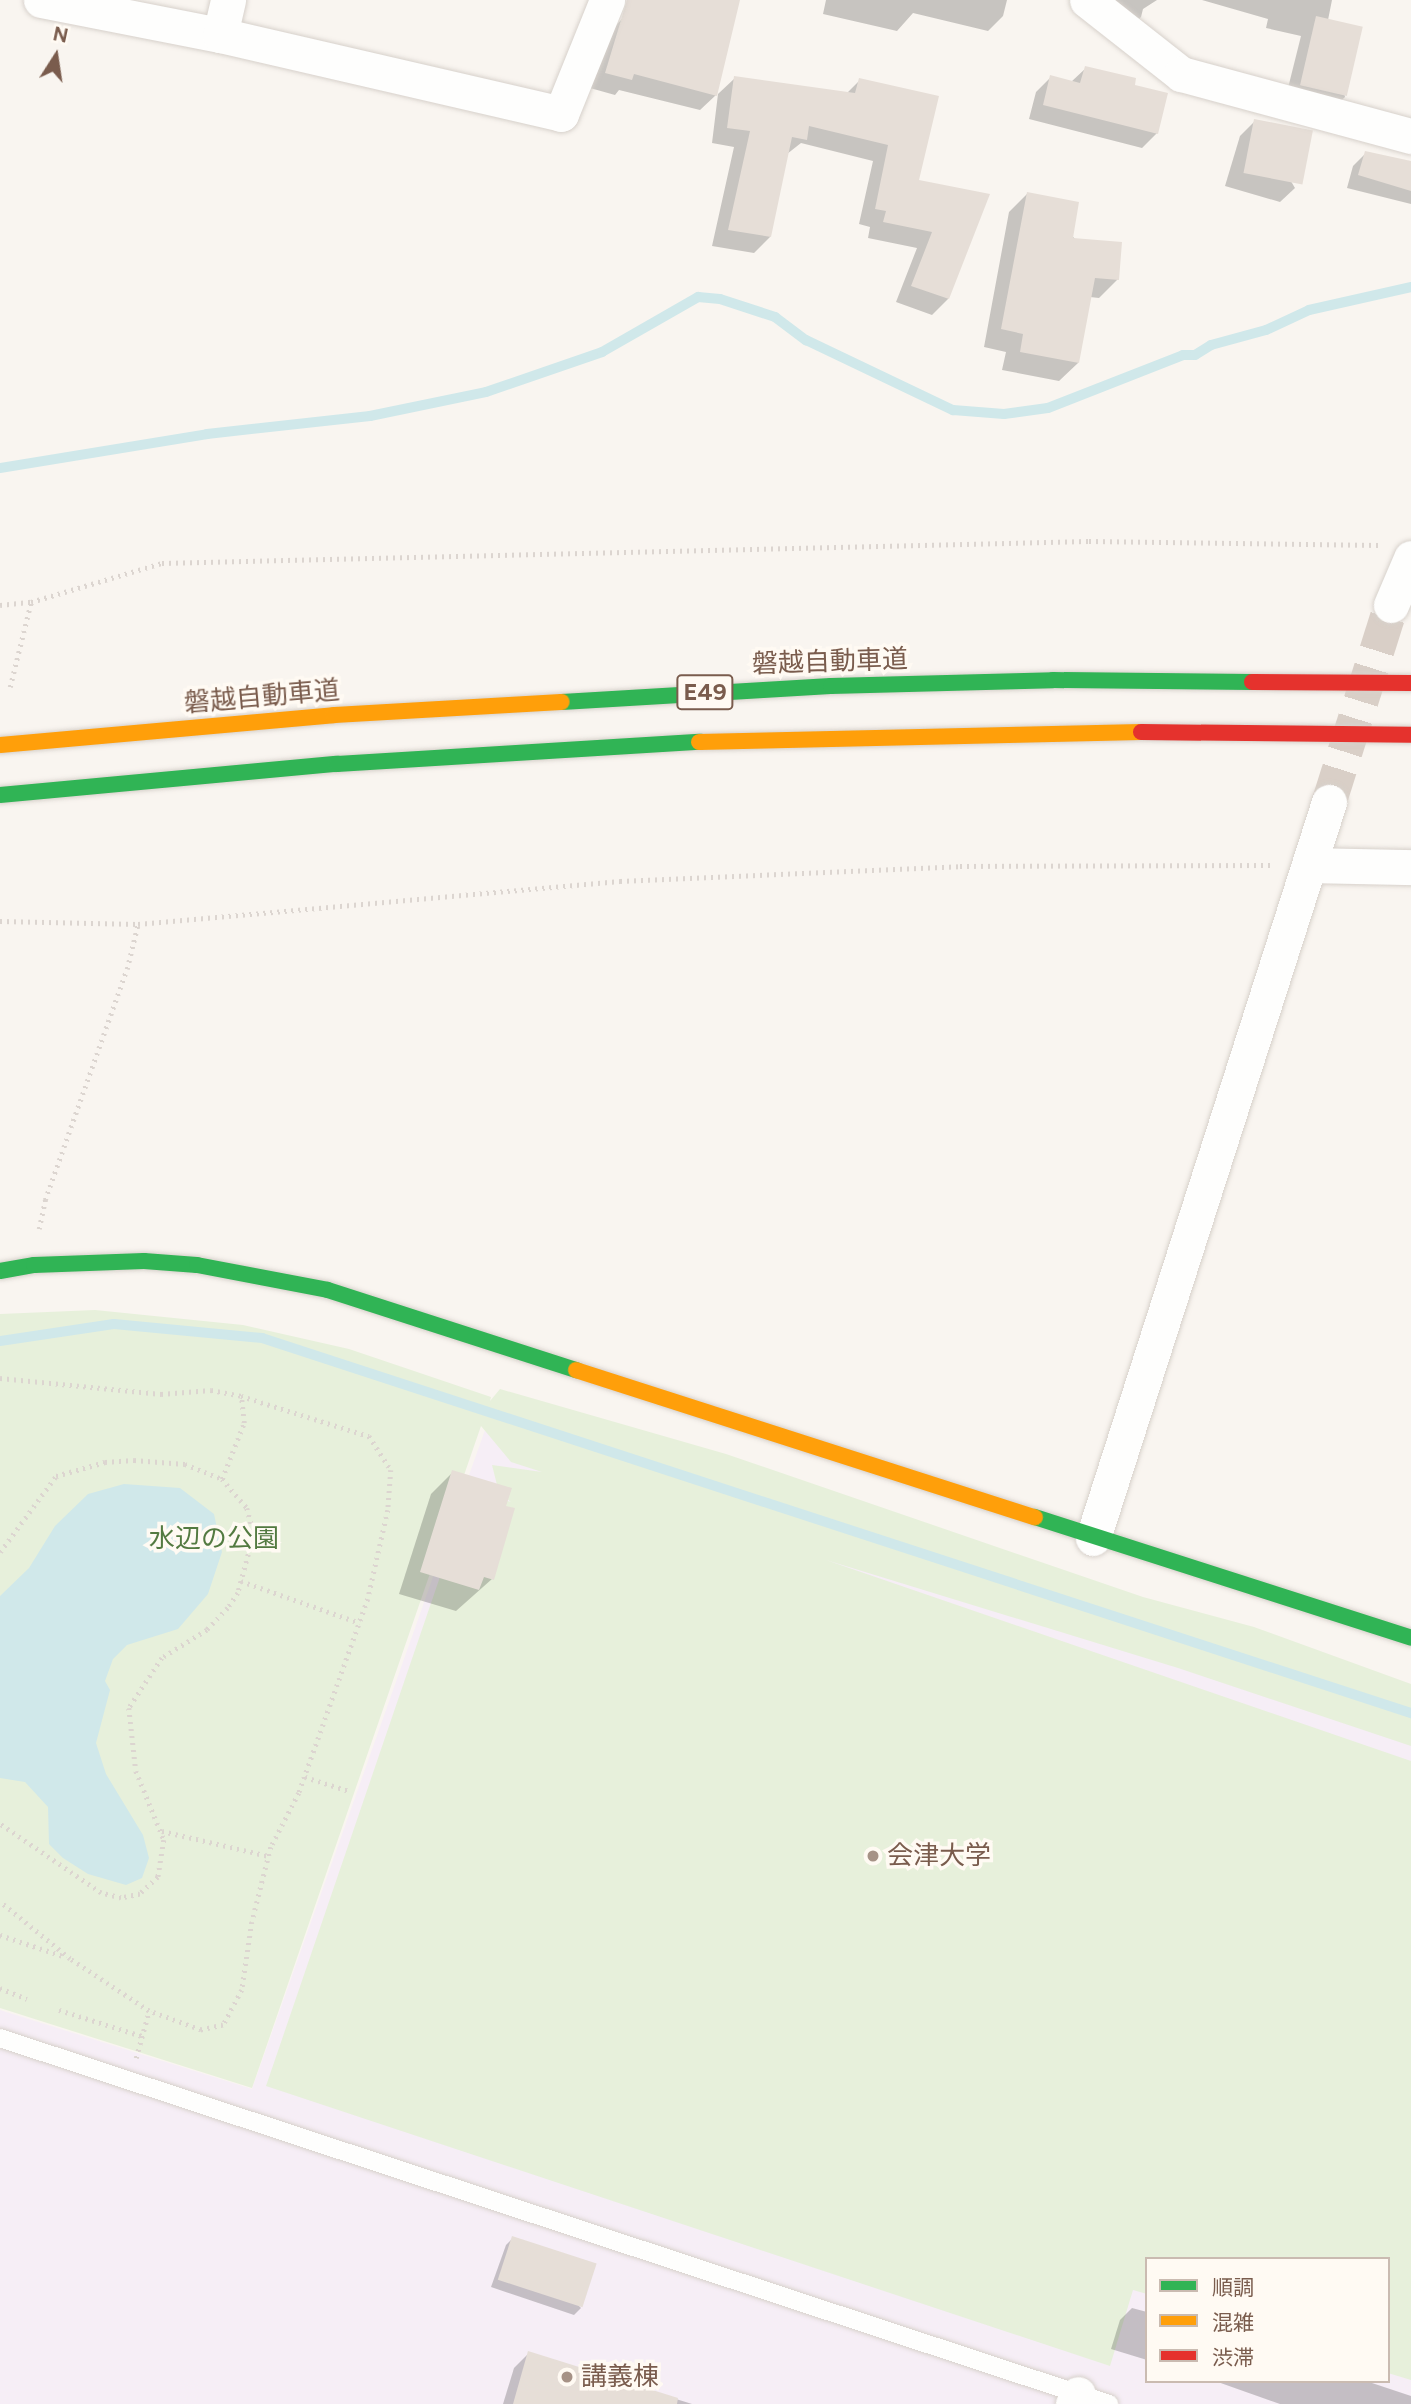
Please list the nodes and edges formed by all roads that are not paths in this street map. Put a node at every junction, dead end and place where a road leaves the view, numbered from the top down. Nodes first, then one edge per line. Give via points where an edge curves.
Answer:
1 (41, 0) edge
2 (228, 0) edge
3 (607, 0) edge
4 (1087, 0) edge
5 (220, 35) junction
6 (1411, 136) edge
7 (1398, 551) edge
8 (1391, 604) tunnel mouth
9 (1411, 683) edge
10 (1411, 735) edge
11 (0, 745) edge
12 (0, 795) edge
13 (1329, 802) tunnel mouth
14 (1312, 865) junction
15 (1411, 867) edge
16 (0, 1271) edge
17 (1093, 1538) junction
18 (1411, 1638) edge
19 (0, 2038) edge
20 (1086, 2401) edge

1 - 5 street
2 - 5 street
3 - 5 street via 561,114
4 - 6 street via 1181,74
7 - 8 street
9 - 11 main road, 磐越自動車道 / E49 via 1053,680 831,686 348,714
10 - 12 main road, E49 via 1057,731 638,744 337,764
13 - 14 street
14 - 15 street
14 - 17 street
16 - 17 main road via 94,1261 197,1265 328,1290
17 - 18 main road
19 - 20 lane

